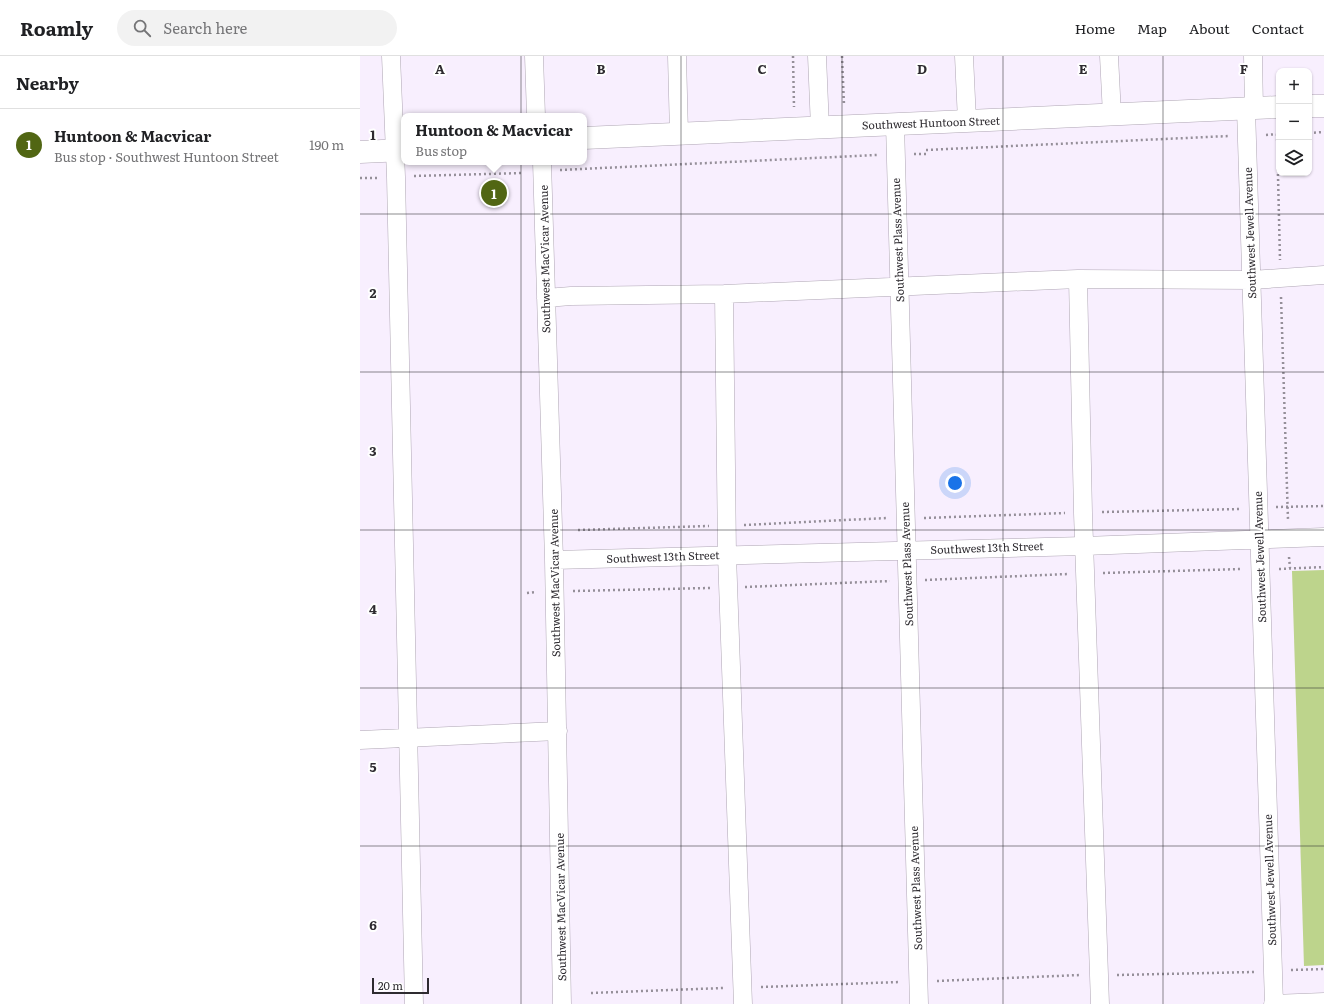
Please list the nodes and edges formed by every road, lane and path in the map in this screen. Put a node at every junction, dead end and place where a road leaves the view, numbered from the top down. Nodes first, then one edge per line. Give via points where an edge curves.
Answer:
1 (391, 56) edge
2 (534, 56) edge
3 (676, 56) edge
4 (793, 56) edge
5 (817, 56) edge
6 (842, 56) edge
7 (964, 56) edge
8 (1110, 56) edge
9 (1253, 56) edge
10 (844, 105) dead end
11 (1312, 106) edge
12 (1324, 106) edge
13 (794, 107) dead end
14 (1276, 108) edge
15 (1250, 109) junction
16 (536, 113) edge
17 (1112, 115) junction
18 (967, 121) junction
19 (895, 124) junction
20 (820, 128) junction
21 (1324, 132) edge
22 (1312, 133) edge
23 (679, 134) junction
24 (1276, 134) edge
25 (1247, 135) junction
26 (587, 138) edge
27 (1278, 140) edge
28 (399, 150) edge
29 (360, 152) edge
30 (896, 154) junction
31 (543, 167) edge
32 (396, 177) junction
33 (360, 178) edge
34 (1324, 275) edge
35 (1280, 278) junction
36 (1078, 279) junction
37 (1252, 280) junction
38 (899, 286) junction
39 (724, 294) junction
40 (546, 298) junction
41 (1324, 506) edge
42 (1288, 507) junction
43 (1258, 508) junction
44 (1083, 513) junction
45 (906, 518) junction
46 (727, 526) junction
47 (578, 530) dead end
48 (1324, 537) edge
49 (1289, 538) junction
50 (1259, 540) junction
51 (1084, 546) junction
52 (907, 551) junction
53 (727, 555) junction
54 (554, 560) junction
55 (1290, 568) dead end
56 (558, 731) junction
57 (408, 738) junction
58 (360, 740) edge
59 (1324, 969) edge
60 (1273, 971) junction
61 (1099, 975) junction
62 (918, 981) junction
63 (591, 993) dead end
64 (743, 996) edge
65 (1324, 1002) edge
66 (414, 1004) edge
67 (562, 1004) edge
68 (919, 1004) edge
69 (1100, 1004) edge
70 (1274, 1004) edge

1 - 28 street
2 - 16 street
3 - 23 street
4 - 13 path
5 - 20 street
6 - 10 path
7 - 18 street
8 - 17 street
9 - 15 street, Southwest Jewell Avenue
11 - 12 main road
14 - 15 main road, Southwest Huntoon Street
15 - 17 main road, Southwest Huntoon Street
15 - 25 street, Southwest Jewell Avenue
17 - 18 main road, Southwest Huntoon Street
18 - 19 main road, Southwest Huntoon Street
19 - 20 main road, Southwest Huntoon Street
19 - 30 street, Southwest Plass Avenue
20 - 23 main road, Southwest Huntoon Street
21 - 22 path
23 - 26 main road, Southwest Huntoon Street
24 - 25 path
25 - 30 path
25 - 37 street, Southwest Jewell Avenue
27 - 35 path
28 - 29 main road
28 - 32 street
30 - 31 path via 576,169
30 - 38 street, Southwest Plass Avenue
31 - 32 path
31 - 40 street, Southwest MacVicar Avenue
32 - 33 path
32 - 57 street
34 - 35 street
35 - 37 street
35 - 42 path
36 - 37 street
36 - 38 street
36 - 44 street
37 - 43 street, Southwest Jewell Avenue
38 - 39 street
38 - 45 street, Southwest Plass Avenue
39 - 40 street
39 - 46 street
40 - 54 street, Southwest MacVicar Avenue
41 - 42 path
42 - 43 path
42 - 49 path
43 - 44 path
43 - 50 street, Southwest Jewell Avenue
44 - 45 path
44 - 51 street
45 - 46 path
45 - 52 street, Southwest Plass Avenue
46 - 47 path
46 - 53 street
48 - 49 street, Southwest 13th Street
49 - 50 street, Southwest 13th Street
49 - 55 path
50 - 51 street, Southwest 13th Street
50 - 60 street, Southwest Jewell Avenue
51 - 52 street, Southwest 13th Street
51 - 61 street
52 - 53 street, Southwest 13th Street
52 - 62 street, Southwest Plass Avenue
53 - 54 street, Southwest 13th Street
53 - 64 street
54 - 56 street, Southwest MacVicar Avenue
56 - 57 street
56 - 67 street, Southwest MacVicar Avenue
57 - 58 street
57 - 66 street
59 - 60 path
60 - 61 path
60 - 70 street, Southwest Jewell Avenue
61 - 62 path
61 - 69 street
62 - 64 path
62 - 68 street, Southwest Plass Avenue
63 - 64 path
65 - 70 street

